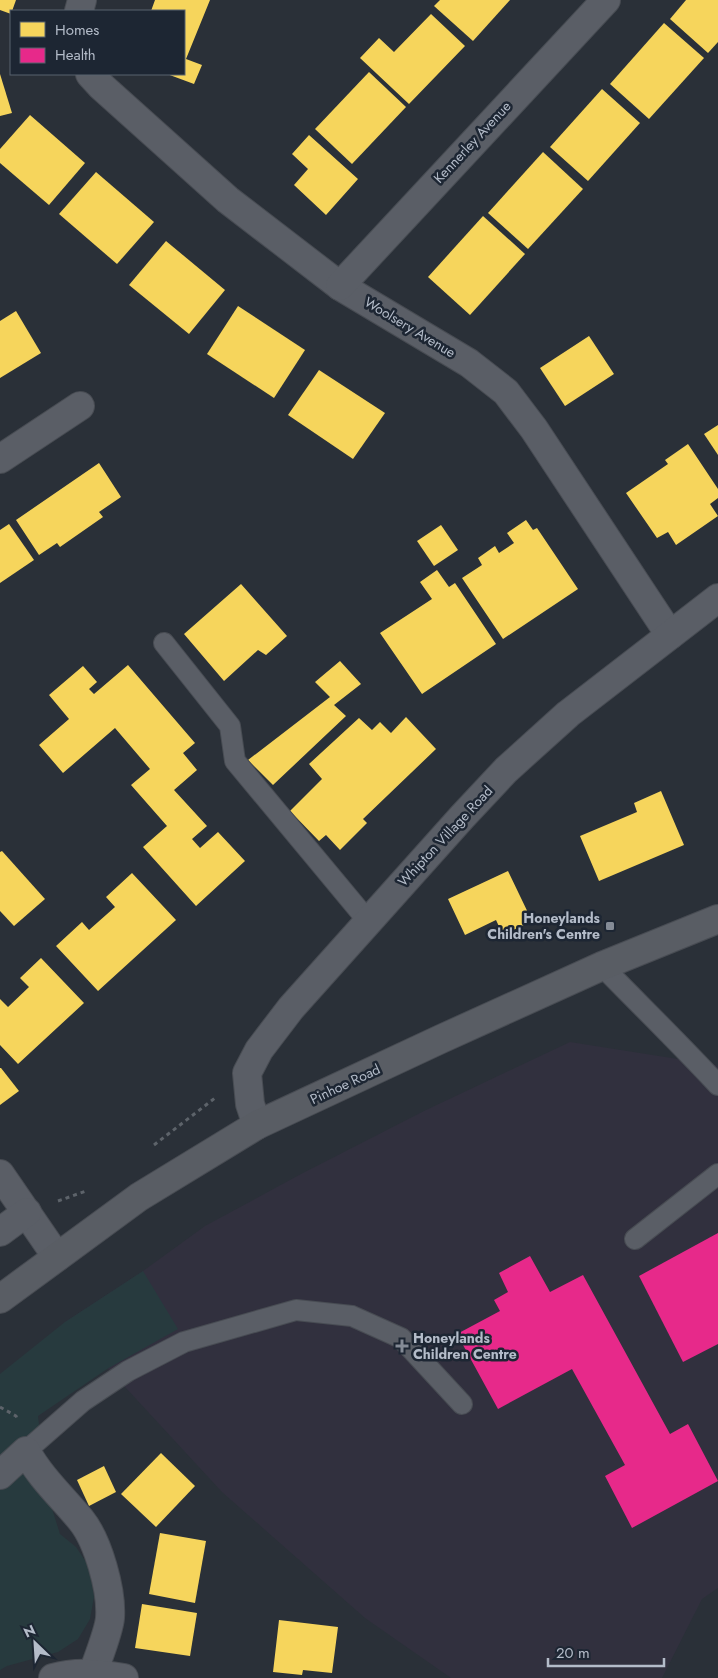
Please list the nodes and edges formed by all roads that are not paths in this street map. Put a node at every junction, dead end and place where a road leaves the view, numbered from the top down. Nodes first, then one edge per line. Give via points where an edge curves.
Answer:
1 (606, 0) edge
2 (91, 75) edge
3 (340, 286) junction
4 (80, 406) dead end
5 (0, 459) edge
6 (718, 598) edge
7 (670, 634) junction
8 (164, 643) dead end
9 (718, 919) edge
10 (368, 921) junction
11 (602, 966) junction
12 (718, 1085) edge
13 (257, 1125) junction
14 (0, 1174) edge
15 (718, 1174) edge
16 (27, 1212) junction
17 (0, 1232) edge
18 (635, 1239) dead end
19 (57, 1257) junction
20 (0, 1299) edge
21 (462, 1404) dead end
22 (26, 1451) junction
23 (0, 1475) edge
24 (93, 1673) junction
25 (53, 1678) edge
26 (124, 1678) edge

1 - 3 street, Kennerley Avenue
2 - 3 street, Woolsery Avenue via 228,200
3 - 7 street, Woolsery Avenue via 469,362 506,392
4 - 5 street
6 - 7 street, Whipton Village Road
7 - 10 street, Whipton Village Road via 568,714 506,770
8 - 10 lane via 230,726 235,761
9 - 11 main road, Pinhoe Road
10 - 13 street, Whipton Village Road via 291,1008 259,1050 247,1073 250,1104
11 - 12 lane
11 - 13 main road, Pinhoe Road
13 - 19 main road, Pinhoe Road via 139,1197
14 - 16 street
15 - 18 lane
16 - 17 street
16 - 19 street
19 - 20 main road, Pinhoe Road
21 - 22 lane via 401,1338 352,1316 296,1310 184,1342 128,1371 83,1401
22 - 23 street
22 - 24 street via 35,1467 82,1522 99,1552 110,1618
24 - 25 street
24 - 26 street

